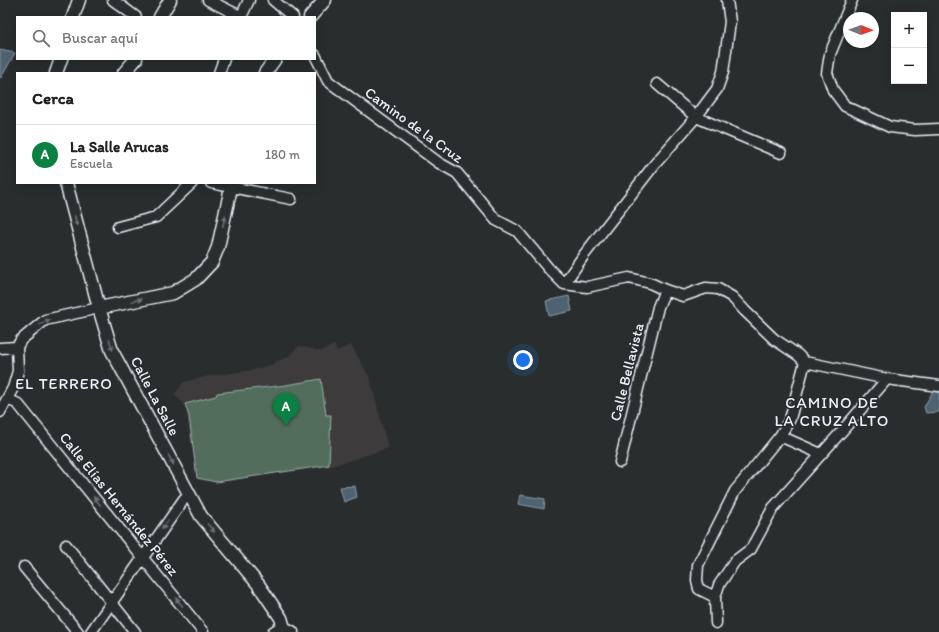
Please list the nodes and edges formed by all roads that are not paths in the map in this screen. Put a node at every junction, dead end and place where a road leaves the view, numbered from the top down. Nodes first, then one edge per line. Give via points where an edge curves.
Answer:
1 (79, 0) edge
2 (113, 0) edge
3 (170, 0) edge
4 (208, 0) edge
5 (249, 0) edge
6 (273, 0) edge
7 (325, 0) edge
8 (727, 0) edge
9 (852, 0) edge
10 (74, 16) edge
11 (135, 16) edge
12 (161, 16) edge
13 (240, 16) edge
14 (242, 16) edge
15 (292, 16) edge
16 (311, 16) edge
17 (316, 57) edge
18 (61, 60) edge
19 (135, 60) edge
20 (224, 60) edge
21 (274, 60) edge
22 (56, 72) edge
23 (125, 72) edge
24 (219, 72) edge
25 (266, 72) edge
26 (657, 84) dead end
27 (696, 117) junction
28 (939, 129) edge
29 (781, 153) dead end
30 (66, 184) edge
31 (191, 184) edge
32 (221, 184) edge
33 (232, 185) edge
34 (291, 199) dead end
35 (118, 227) dead end
36 (564, 284) junction
37 (665, 290) junction
38 (99, 308) junction
39 (17, 347) junction
40 (0, 348) edge
41 (805, 362) junction
42 (887, 379) junction
43 (939, 386) edge
44 (8, 399) junction
45 (0, 412) edge
46 (780, 436) junction
47 (821, 454) junction
48 (620, 462) dead end
49 (190, 496) junction
50 (66, 545) dead end
51 (143, 558) junction
52 (24, 567) dead end
53 (715, 597) junction
54 (111, 603) junction
55 (716, 623) dead end
56 (283, 631) edge
57 (78, 632) edge
58 (91, 632) edge
59 (135, 632) edge
60 (203, 632) edge

1 - 10 street
2 - 11 street
3 - 12 street
4 - 13 street
5 - 14 street
6 - 15 street
7 - 16 street
8 - 27 street via 730,22 723,72 717,89
9 - 28 street via 830,54 827,73 833,90 845,106 890,127
17 - 36 street, Camino de la Cruz via 328,81 439,163 457,173 496,220 517,231
18 - 22 street
19 - 23 street
20 - 24 street
21 - 25 street
26 - 27 street
27 - 29 street
27 - 36 street via 650,171
30 -> 38 street, Calle La Salle
31 - 35 street via 156,217
32 - 33 street
33 - 34 street
38 -> 33 street via 173,293 196,279 212,262 218,247
36 - 37 street via 587,287 629,278
37 - 41 street via 683,296 706,288 718,289 732,297 774,339
37 - 48 street, Calle Bellavista via 658,306
39 -> 38 street via 21,340 45,320
38 -> 49 street, Calle La Salle via 112,351
39 - 40 street
39 - 44 street via 18,370
41 - 42 street
41 - 46 street via 790,419
42 - 43 street
42 - 47 street
44 - 45 street
51 -> 44 street, Calle Elías Hernández Pérez via 18,404
46 - 47 street
46 - 53 street via 735,491 698,566 699,588
47 - 53 street via 773,508 751,549 735,561 719,585
49 -> 51 street via 184,499
49 -> 56 street, Calle La Salle via 201,516 277,610
50 - 54 street
51 - 54 street
60 -> 51 street, Calle Elías Hernández Pérez
52 - 57 street
53 - 55 street
54 - 58 street
54 - 59 street

